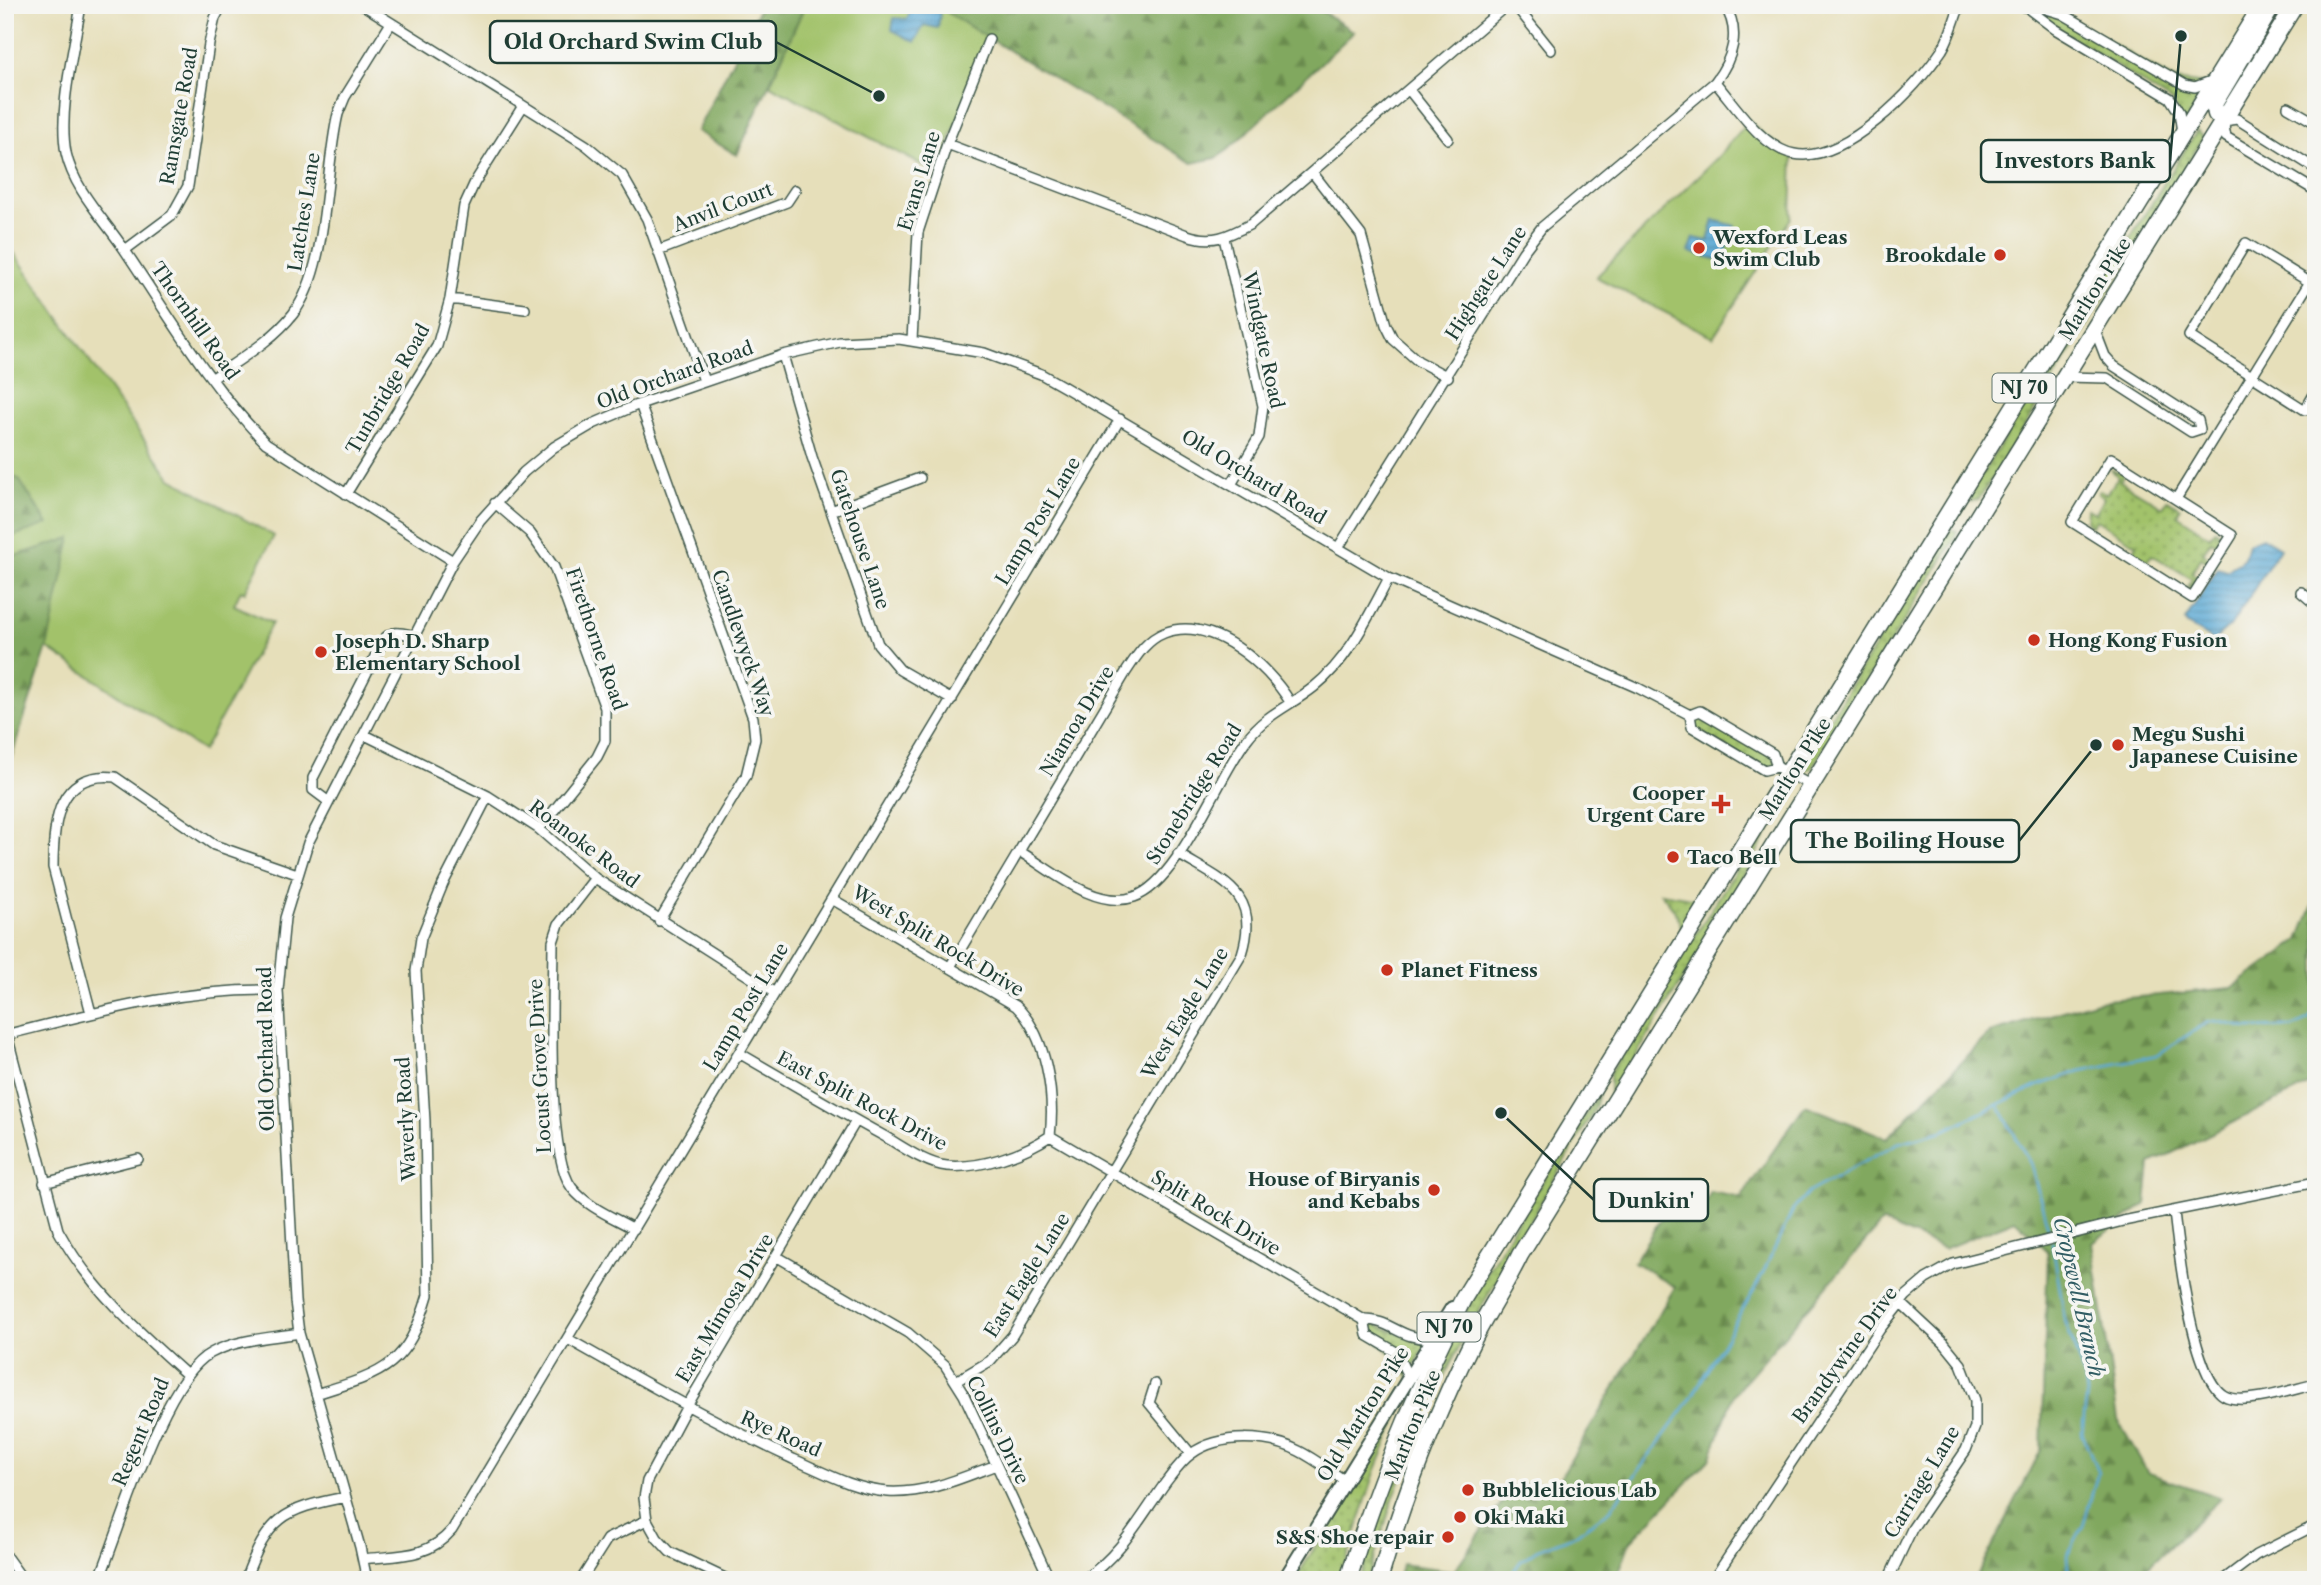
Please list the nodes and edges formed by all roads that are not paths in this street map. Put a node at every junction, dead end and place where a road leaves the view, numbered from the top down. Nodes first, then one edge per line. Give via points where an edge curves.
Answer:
1 (81, 5) edge
2 (222, 5) edge
3 (363, 5) edge
4 (1507, 5) edge
5 (1515, 5) edge
6 (1724, 5) edge
7 (1960, 5) edge
8 (2262, 5) edge
9 (2273, 5) edge
10 (2295, 5) edge
11 (2024, 7) edge
12 (391, 23) junction
13 (989, 39) dead end
14 (1551, 50) dead end
15 (2215, 79) junction
16 (1716, 82) junction
17 (1409, 90) junction
18 (523, 106) junction
19 (2288, 107) dead end
20 (2223, 121) junction
21 (2316, 123) edge
22 (2182, 132) junction
23 (1448, 139) dead end
24 (947, 144) junction
25 (2316, 169) edge
26 (1312, 172) junction
27 (795, 190) dead end
28 (2316, 191) edge
29 (1224, 238) junction
30 (125, 250) junction
31 (658, 251) junction
32 (2316, 272) edge
33 (2313, 284) edge
34 (450, 299) junction
35 (524, 309) dead end
36 (2095, 330) junction
37 (912, 340) junction
38 (783, 355) junction
39 (2252, 376) junction
40 (1447, 377) junction
41 (2066, 377) junction
42 (213, 379) junction
43 (704, 382) junction
44 (2316, 391) edge
45 (640, 404) junction
46 (1120, 419) junction
47 (2200, 429) junction
48 (2214, 438) junction
49 (920, 478) dead end
50 (1232, 483) junction
51 (346, 494) junction
52 (2176, 499) junction
53 (495, 503) junction
54 (831, 511) junction
55 (1338, 548) junction
56 (453, 561) junction
57 (1389, 578) junction
58 (2301, 592) dead end
59 (2316, 606) edge
60 (415, 636) junction
61 (953, 700) junction
62 (1290, 702) junction
63 (1690, 715) junction
64 (365, 735) junction
65 (1783, 770) junction
66 (1810, 785) junction
67 (488, 796) junction
68 (329, 802) junction
69 (539, 829) junction
70 (1019, 850) junction
71 (1178, 854) junction
72 (297, 874) junction
73 (596, 878) junction
74 (832, 899) junction
75 (659, 921) junction
76 (950, 967) junction
77 (278, 990) junction
78 (775, 993) junction
79 (91, 1013) junction
80 (6, 1035) edge
81 (738, 1053) junction
82 (1605, 1070) junction
83 (856, 1121) junction
84 (1600, 1124) junction
85 (1050, 1136) junction
86 (138, 1159) dead end
87 (1111, 1171) junction
88 (2316, 1182) edge
89 (44, 1183) junction
90 (2174, 1212) junction
91 (634, 1229) junction
92 (776, 1256) junction
93 (1480, 1272) junction
94 (1901, 1303) junction
95 (1364, 1321) junction
96 (299, 1333) junction
97 (1431, 1338) junction
98 (568, 1339) junction
99 (186, 1374) junction
100 (1408, 1376) junction
101 (956, 1381) junction
102 (1155, 1384) dead end
103 (2316, 1384) edge
104 (316, 1394) junction
105 (687, 1406) junction
106 (1191, 1454) junction
107 (996, 1465) junction
108 (1344, 1480) junction
109 (346, 1497) junction
110 (647, 1520) junction
111 (2316, 1525) edge
112 (5, 1555) edge
113 (363, 1559) junction
114 (23, 1580) edge
115 (99, 1580) edge
116 (245, 1580) edge
117 (367, 1580) edge
118 (580, 1580) edge
119 (729, 1580) edge
120 (1050, 1580) edge
121 (1083, 1580) edge
122 (1284, 1580) edge
123 (1348, 1580) edge
124 (1379, 1580) edge
125 (1713, 1580) edge
126 (1888, 1580) edge
127 (2223, 1580) edge

1 - 30 street, Thornhill Road via 64,118 66,154 77,181
2 - 30 street, Ramsgate Road via 209,44 188,186 172,215
3 - 12 street
4 - 17 street
5 - 14 street
6 - 16 street, Highgate Lane via 1734,30 1734,47
7 - 16 street via 1944,47 1923,76 1852,141 1825,153 1793,154 1781,149
8 - 15 highway, Marlton Pike / NJ 70
9 - 20 highway via 2214,104
10 - 20 highway, Marlton Pike / NJ 70
11 - 15 street via 2063,14 2185,85 2195,87
11 - 22 street via 2170,98 2179,112
12 - 18 street
12 - 42 street, Latches Lane via 338,114 315,267 305,295 279,330
13 - 24 street, Evans Lane
15 - 22 highway, Marlton Pike / NJ 70
16 - 40 street, Highgate Lane via 1542,227
17 - 23 street
17 - 26 street
18 - 31 street via 586,145 622,175 639,202
18 - 34 street, Tunbridge Road via 464,206
19 - 21 street
20 - 25 street via 2237,119
20 - 28 street via 2226,137
20 - 36 highway, Marlton Pike / NJ 70
22 - 65 highway, Marlton Pike / NJ 70
24 - 29 street via 1194,237
24 - 37 street, Evans Lane via 918,232
26 - 29 street via 1251,224
26 - 40 street via 1361,235 1394,339 1418,361
27 - 31 street, Anvil Court via 787,202
29 - 50 street, Windgate Road via 1263,406 1258,437
30 - 42 street, Thornhill Road
31 - 43 street
32 - 33 street
33 - 39 street
33 - 39 street via 2246,243 2189,336
34 - 35 street
34 - 51 street, Tunbridge Road via 437,346
36 - 41 highway, Marlton Pike / NJ 70
36 - 47 street via 2114,366 2198,420
37 - 38 street, Old Orchard Road via 859,339
37 - 46 street, Old Orchard Road via 954,345 1017,364
38 - 43 street, Old Orchard Road
38 - 54 street, Gatehouse Lane
39 - 44 street via 2305,410
39 - 48 street
40 - 55 street, Highgate Lane
41 - 47 street via 2106,378 2191,432
41 - 66 highway, Marlton Pike / NJ 70
42 - 51 street, Thornhill Road via 266,443
43 - 45 street, Old Orchard Road
45 - 53 street, Old Orchard Road via 567,439 524,472
45 - 75 street, Candlewyck Way via 753,718 755,739 746,776
46 - 50 street, Old Orchard Road
46 - 61 street, Lamp Post Lane
47 - 48 street
48 - 52 street
49 - 54 street
50 - 55 street, Old Orchard Road
51 - 56 street, Thornhill Road
52 - 52 street via 2111,458 2072,522 2192,598 2232,535
53 - 56 street, Old Orchard Road
53 - 69 street, Firethorne Road via 530,533 554,566 605,708 605,741 597,757
54 - 61 street, Gatehouse Lane via 878,643 901,670
55 - 57 street, Old Orchard Road
56 - 60 street, Old Orchard Road
57 - 62 street, Stonebridge Road via 1342,659
57 - 63 street, Old Orchard Road
58 - 59 street
60 - 64 street, Old Orchard Road
60 - 68 street via 398,632 384,639 313,778 313,790
61 - 74 street, Lamp Post Lane
62 - 70 street, Niamoa Drive via 1261,664 1209,633 1192,629 1162,633 1126,672
62 - 71 street, Stonebridge Road via 1266,717 1246,740
63 - 65 street, Old Orchard Road via 1700,711 1727,726 1773,754
63 - 65 street, Old Orchard Road via 1692,727 1764,770
64 - 67 street, Roanoke Road
64 - 68 street, Old Orchard Road
65 - 66 street, Old Orchard Road
65 - 82 highway, Marlton Pike / NJ 70
66 - 84 highway, Marlton Pike / NJ 70
67 - 69 street, Roanoke Road
67 - 104 street, Waverly Road via 443,884 421,938 416,971 428,1295 421,1320 395,1362 376,1375
68 - 72 street, Old Orchard Road
69 - 73 street, Roanoke Road
70 - 71 street, Stonebridge Road via 1088,893 1117,900 1132,898 1158,884
70 - 76 street, Niamoa Drive
71 - 87 street, West Eagle Lane via 1233,887 1245,908 1248,934 1242,954
72 - 77 street, Old Orchard Road via 285,918
72 - 79 street via 214,845 115,777 83,780 63,802 53,842 53,867
73 - 75 street, Roanoke Road
73 - 91 street, Locust Grove Drive via 559,924 553,942 558,1142 564,1175 572,1187 586,1202
74 - 76 street, West Split Rock Drive
74 - 78 street, Lamp Post Lane
75 - 78 street, Roanoke Road
76 - 85 street, West Split Rock Drive via 1016,1006 1034,1028 1053,1113
77 - 79 street via 181,994
77 - 96 street, Old Orchard Road
78 - 81 street, Lamp Post Lane
79 - 80 street
80 - 89 street
81 - 83 street, East Split Rock Drive
81 - 91 street, Lamp Post Lane
82 - 84 highway via 1608,1099
82 - 93 highway, Marlton Pike / NJ 70
83 - 85 street, East Split Rock Drive via 946,1166 1010,1154
83 - 92 street, East Mimosa Drive
84 - 124 highway, Marlton Pike / NJ 70 via 1472,1341 1430,1431
85 - 87 street, Split Rock Drive
86 - 89 street
87 - 95 street, Split Rock Drive
87 - 101 street, East Eagle Lane via 1003,1349
88 - 90 street, Brandywine Drive
89 - 99 street via 70,1254 112,1304
90 - 94 street, Brandywine Drive via 1962,1261 1926,1279
90 - 103 street via 2194,1329 2207,1377 2218,1393 2249,1399
91 - 98 street, Lamp Post Lane
92 - 101 street, Collins Drive via 908,1333 945,1364
92 - 105 street, East Mimosa Drive
93 - 97 street, Old Marlton Pike
93 - 123 highway, Marlton Pike / NJ 70 via 1431,1363 1394,1449
94 - 125 street, Brandywine Drive
94 - 126 street, Carriage Lane via 1961,1364 1975,1400 1975,1427 1966,1450 1912,1529
95 - 97 street, Split Rock Drive via 1377,1320 1417,1339
95 - 100 street, Split Rock Drive via 1367,1335 1396,1352
96 - 99 street, Regent Road via 229,1346 211,1353
96 - 104 street, Old Orchard Road
97 - 100 street, Old Marlton Pike
98 - 105 street, Rye Road
98 - 113 street, Lamp Post Lane via 452,1530 439,1544 425,1552
99 - 115 street, Regent Road via 159,1425
100 - 108 street, Old Marlton Pike
101 - 107 street, Collins Drive
102 - 106 street via 1149,1403
104 - 109 street, Old Orchard Road
105 - 107 street, Rye Road via 725,1428 861,1487 887,1492 944,1485
105 - 110 street, East Mimosa Drive via 647,1481
106 - 108 street via 1228,1441 1263,1440 1299,1451
106 - 121 street via 1122,1545
107 - 120 street, Collins Drive
108 - 122 street, Old Marlton Pike
109 - 113 street, Old Orchard Road
109 - 116 street via 305,1504 270,1528
110 - 118 street via 607,1539
110 - 119 street via 670,1552
111 - 127 street via 2256,1555
112 - 114 street
113 - 117 street, Old Orchard Road

